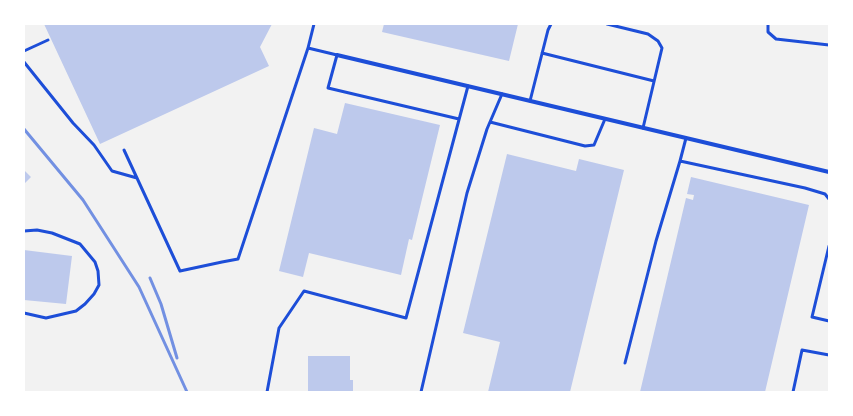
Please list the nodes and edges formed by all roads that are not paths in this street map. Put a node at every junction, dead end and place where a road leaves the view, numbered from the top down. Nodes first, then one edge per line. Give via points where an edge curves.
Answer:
1 (314, 24) edge
2 (552, 24) edge
3 (607, 24) edge
4 (768, 24) edge
5 (48, 40) dead end
6 (829, 45) edge
7 (308, 48) junction
8 (24, 51) edge
9 (542, 53) junction
10 (338, 55) junction
11 (24, 62) edge
12 (654, 81) junction
13 (468, 86) junction
14 (502, 94) junction
15 (530, 101) junction
16 (459, 119) junction
17 (605, 119) junction
18 (490, 122) junction
19 (643, 128) junction
20 (686, 138) junction
21 (124, 150) dead end
22 (680, 160) junction
23 (829, 172) edge
24 (137, 178) junction
25 (829, 199) edge
26 (24, 231) edge
27 (829, 246) edge
28 (24, 313) edge
29 (829, 321) edge
30 (829, 355) edge
31 (625, 363) dead end
32 (268, 392) edge
33 (421, 392) edge
34 (793, 392) edge

1 - 7 lane
2 - 9 lane
3 - 12 lane via 648,34 658,41 662,48
4 - 6 lane via 768,32 776,39
5 - 8 lane
7 - 10 lane
7 - 24 lane via 238,259 180,271
9 - 12 lane
9 - 15 lane
10 - 13 street
10 - 16 lane via 328,88
11 - 24 lane via 94,145 112,171
12 - 19 lane
13 - 14 street
13 - 16 lane
14 - 15 street
14 - 18 lane
15 - 17 street
16 - 32 lane via 406,318 304,291 279,328
17 - 18 lane via 594,144 585,146
17 - 19 street
18 - 33 lane via 467,193
19 - 20 street
20 - 22 lane
20 - 23 street
21 - 24 lane
22 - 25 lane via 805,188 825,194
22 - 31 lane
26 - 28 lane via 52,233 80,244 95,262 99,285 94,294 76,311 46,318
27 - 29 lane via 812,317
30 - 34 lane via 802,350

